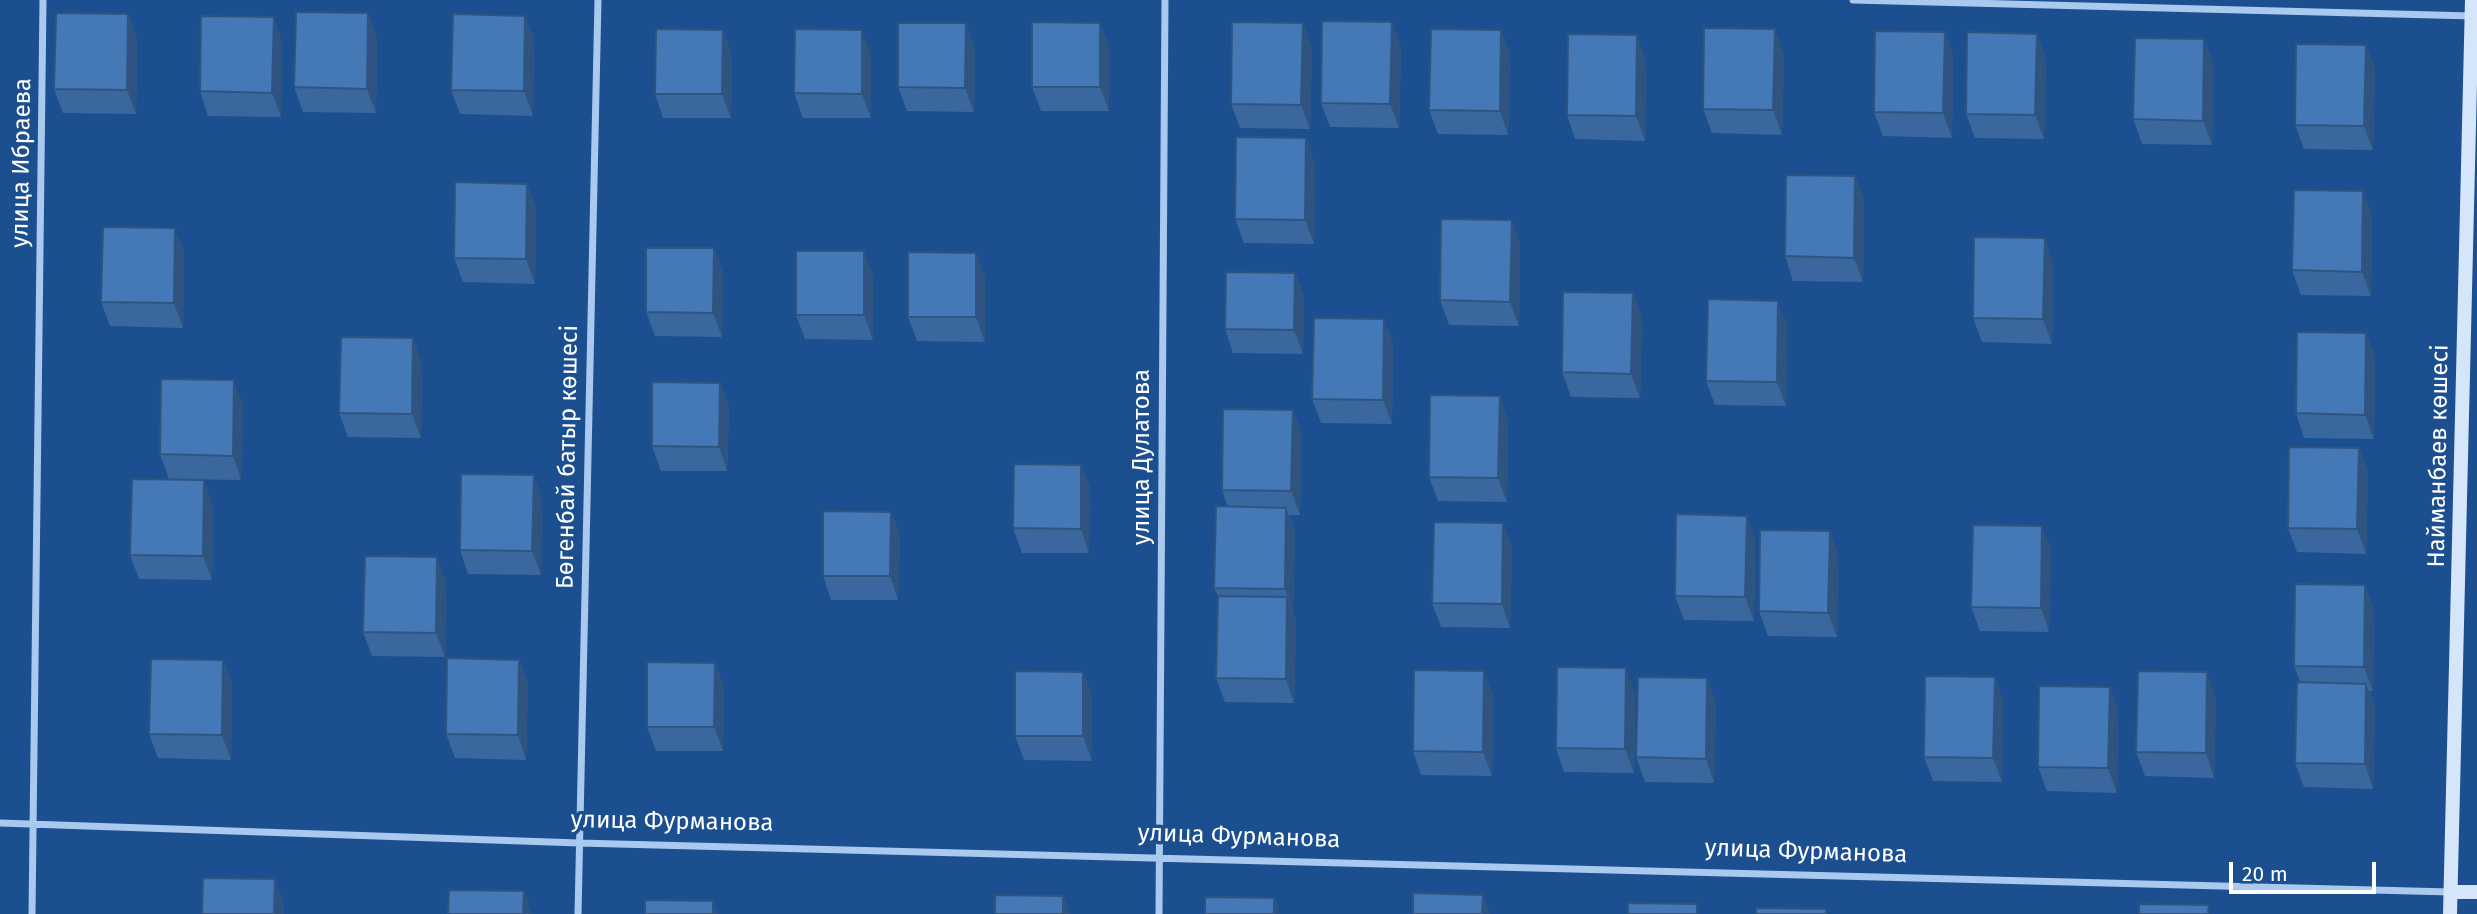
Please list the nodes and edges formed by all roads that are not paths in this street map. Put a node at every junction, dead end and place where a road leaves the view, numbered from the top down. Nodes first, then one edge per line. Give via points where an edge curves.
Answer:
1 (43, 0) edge
2 (598, 0) edge
3 (1165, 0) edge
4 (1853, 0) edge
5 (2472, 0) edge
6 (2474, 16) edge
7 (0, 823) edge
8 (32, 823) junction
9 (579, 843) junction
10 (1158, 857) junction
11 (2451, 892) junction
12 (2477, 892) edge
13 (32, 914) edge
14 (578, 914) edge
15 (1159, 914) edge
16 (2450, 914) edge

1 - 8 street, улица Ибраева
2 - 9 street, Бөгенбай батыр көшесі
3 - 10 street, улица Дулатова
4 - 6 street
5 - 6 main road, Найманбаев көшесі
6 - 11 main road, Найманбаев көшесі
7 - 8 street, улица Фурманова
8 - 9 street, улица Фурманова
8 - 13 street, улица Ибраева
9 - 10 street, улица Фурманова
9 - 14 street, Бөгенбай батыр көшесі
10 - 11 street, улица Фурманова
10 - 15 street, улица Дулатова
11 - 12 main road, улица Фурманова
11 - 16 main road, Найманбаев көшесі

